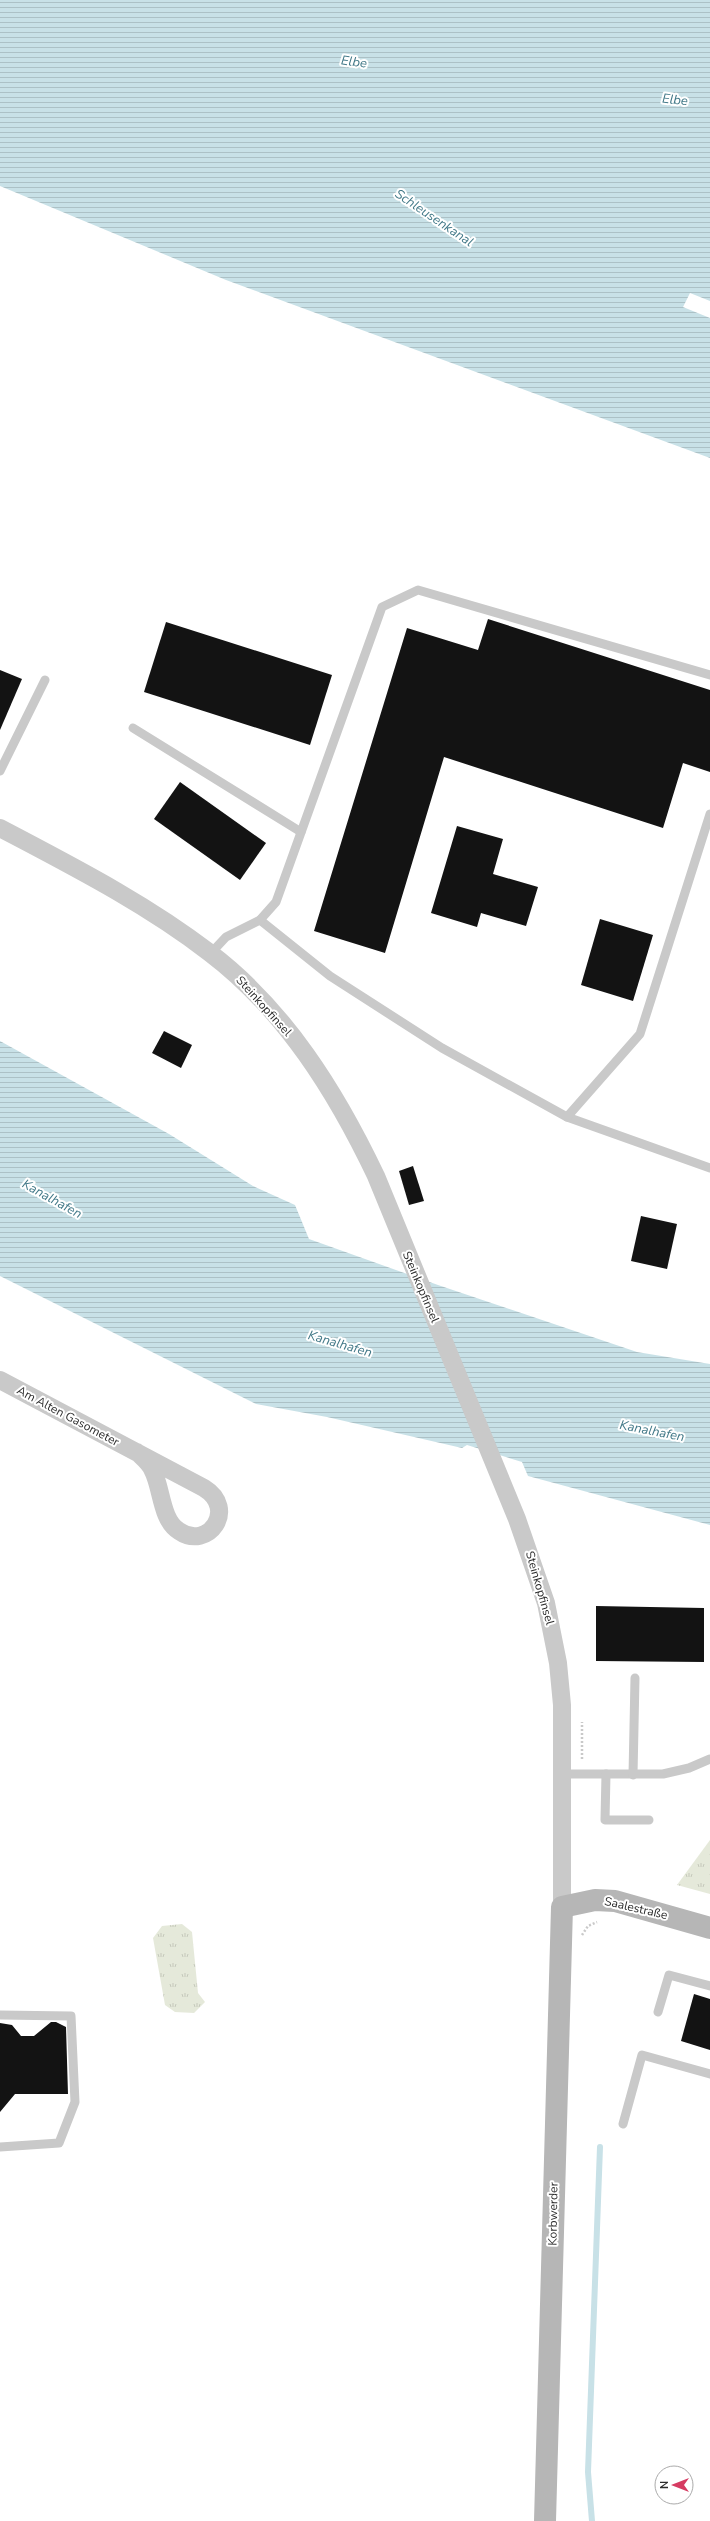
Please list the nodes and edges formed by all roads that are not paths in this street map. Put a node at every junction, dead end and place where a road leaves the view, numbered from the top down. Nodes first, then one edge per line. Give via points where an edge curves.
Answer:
1 (710, 675) edge
2 (45, 680) dead end
3 (133, 728) dead end
4 (0, 771) edge
5 (710, 814) edge
6 (0, 828) edge
7 (301, 832) junction
8 (260, 920) junction
9 (211, 953) junction
10 (567, 1117) junction
11 (710, 1168) edge
12 (0, 1380) edge
13 (137, 1452) junction
14 (635, 1678) dead end
15 (710, 1760) edge
16 (563, 1774) junction
17 (606, 1774) junction
18 (633, 1775) junction
19 (649, 1820) dead end
20 (562, 1907) junction
21 (710, 1928) edge
22 (710, 1986) edge
23 (658, 2012) dead end
24 (0, 2015) edge
25 (710, 2074) edge
26 (623, 2124) dead end
27 (0, 2147) edge
28 (545, 2521) edge

1 - 7 lane via 418,590 382,607
2 - 4 lane
3 - 7 lane
5 - 10 lane via 640,1034
6 - 9 street, Steinkopfinsel via 125,896
7 - 8 lane via 276,902
8 - 9 lane via 226,937
8 - 10 lane via 330,976 442,1048
9 - 16 street, Steinkopfinsel via 244,982 275,1015 328,1084 353,1126 376,1176 517,1519 546,1603 558,1662 562,1705
10 - 11 lane
12 - 13 street, Am Alten Gasometer
13 - 13 street, Am Alten Gasometer via 212,1493 217,1499 220,1513 210,1532 194,1536 174,1527 168,1518 152,1468
14 - 18 lane
15 - 18 lane via 676,1771
16 - 17 lane
16 - 20 street, Steinkopfinsel
17 - 18 lane
17 - 19 lane via 606,1820
20 - 21 main road, Saalestraße via 595,1900 615,1901
20 - 28 main road, Korbwerder
22 - 23 lane via 669,1975
24 - 27 lane via 71,2016 75,2102 59,2143
25 - 26 lane via 642,2055

